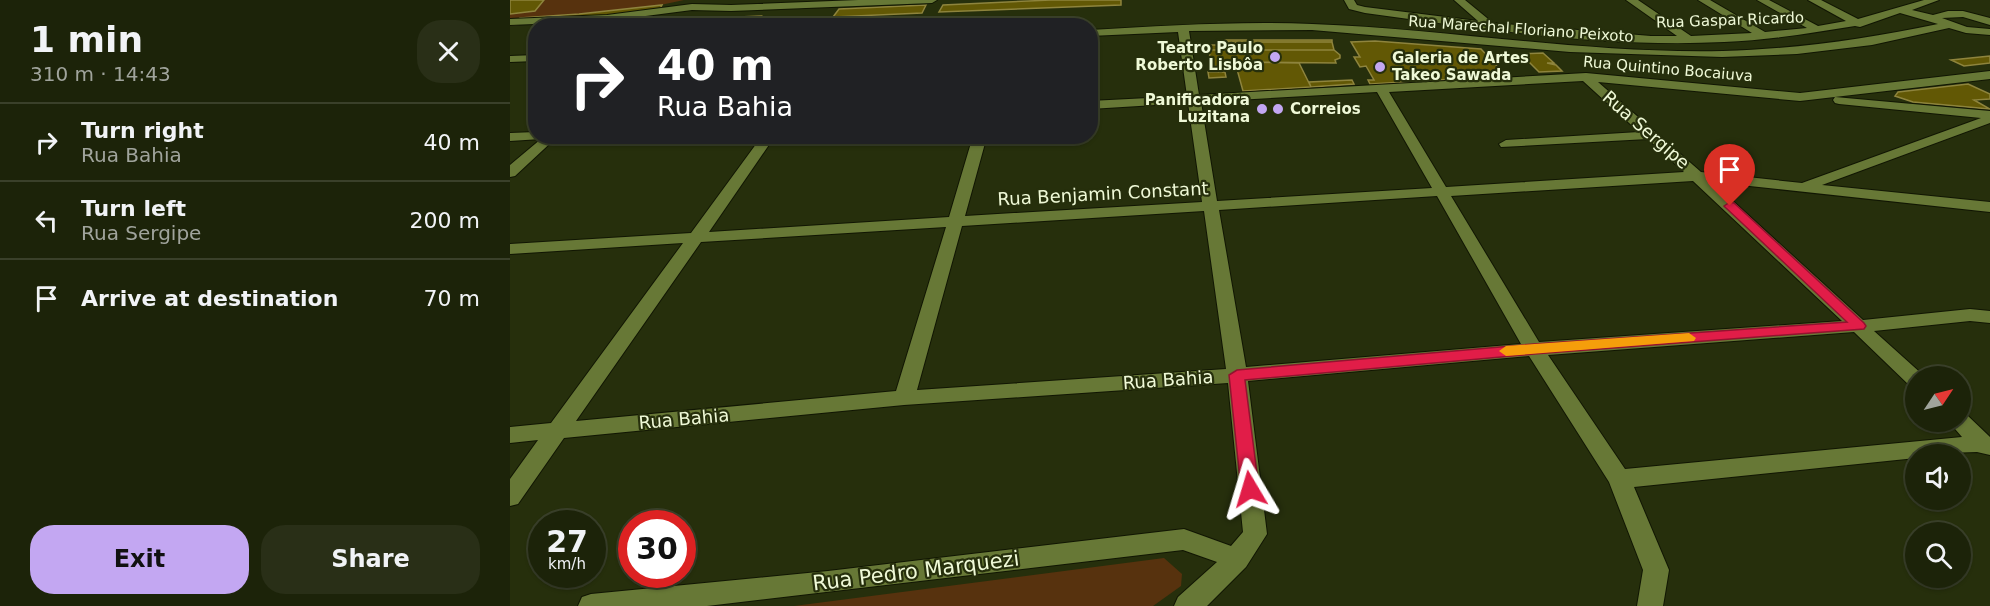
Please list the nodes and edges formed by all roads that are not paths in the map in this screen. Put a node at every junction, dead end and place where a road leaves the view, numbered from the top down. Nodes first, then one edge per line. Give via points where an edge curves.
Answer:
1 (932, 0) edge
2 (1349, 0) edge
3 (1459, 0) edge
4 (1630, 0) edge
5 (1703, 0) edge
6 (1762, 0) edge
7 (1813, 0) edge
8 (1927, 1) edge
9 (712, 6) edge
10 (693, 7) edge
11 (1899, 12) junction
12 (1972, 16) junction
13 (603, 18) edge
14 (1943, 20) junction
15 (1990, 20) edge
16 (528, 21) edge
17 (510, 22) edge
18 (1860, 24) junction
19 (1490, 26) junction
20 (1183, 29) junction
21 (1818, 30) junction
22 (1964, 30) junction
23 (1990, 32) edge
24 (1098, 33) edge
25 (1764, 36) junction
26 (1689, 39) junction
27 (1990, 43) edge
28 (528, 58) edge
29 (510, 59) edge
30 (1990, 75) edge
31 (1586, 77) junction
32 (1381, 89) junction
33 (1855, 91) junction
34 (1800, 97) junction
35 (1193, 99) junction
36 (1098, 105) edge
37 (1893, 105) junction
38 (1990, 117) edge
39 (1651, 135) junction
40 (528, 136) edge
41 (510, 137) edge
42 (543, 144) edge
43 (763, 144) edge
44 (978, 144) edge
45 (1506, 144) dead end
46 (510, 172) edge
47 (1697, 176) junction
48 (1803, 187) junction
49 (1442, 192) junction
50 (1211, 207) junction
51 (1990, 207) edge
52 (954, 223) junction
53 (698, 236) junction
54 (510, 249) edge
55 (1990, 304) edge
56 (1970, 315) junction
57 (1990, 317) edge
58 (1859, 326) junction
59 (1534, 349) junction
60 (1905, 370) edge
61 (1237, 375) junction
62 (904, 398) junction
63 (558, 430) junction
64 (1971, 432) edge
65 (510, 435) edge
66 (1987, 447) edge
67 (1619, 479) junction
68 (510, 497) edge
69 (1238, 559) junction
70 (591, 606) edge
71 (1186, 606) edge
72 (1650, 606) edge

1 - 9 street
2 - 19 street, Rua Gaspar Ricardo via 1353,7 1365,10
3 - 19 street
4 - 26 street
5 - 25 street
6 - 21 street
7 - 18 street
8 - 11 street, Rua Gaspar Ricardo
8 - 12 street
8 - 14 street
9 - 10 street
10 - 13 street
11 - 14 street
11 - 18 street, Rua Gaspar Ricardo
12 - 14 street
12 - 15 street
14 - 20 street, Rua Marechal Floriano Peixoto via 1888,40 1722,54 1597,51 1342,29
14 - 22 street
16 - 17 street
18 - 21 street, Rua Gaspar Ricardo
19 - 26 street, Rua Gaspar Ricardo via 1558,34
20 - 24 street, Rua Marechal Floriano Peixoto
20 - 35 street
21 - 25 street, Rua Gaspar Ricardo
22 - 23 street
22 - 27 street
25 - 26 street, Rua Gaspar Ricardo
28 - 29 street
30 - 33 street, Rua Quintino Bocaiuva
31 - 32 street, Rua Quintino Bocaiuva
31 - 34 street, Rua Quintino Bocaiuva
31 - 39 street, Rua Sergipe
32 - 35 street, Rua Quintino Bocaiuva
32 - 49 street
33 - 34 street, Rua Quintino Bocaiuva
33 - 37 street
34 - 37 street
35 - 36 street, Rua Quintino Bocaiuva
35 - 50 street
37 - 38 street
38 - 48 street
39 - 45 street
39 - 47 street, Rua Sergipe
40 - 41 street
42 - 46 street
43 - 53 street
44 - 52 street
47 - 48 street, Rua Benjamin Constant
47 - 49 street, Rua Benjamin Constant
47 - 58 street, Rua Sergipe
48 - 51 street, Rua Benjamin Constant
49 - 50 street, Rua Benjamin Constant
49 - 59 street
50 - 52 street, Rua Benjamin Constant
50 - 61 street
52 - 53 street, Rua Benjamin Constant
52 - 62 street
53 - 54 street, Rua Benjamin Constant
53 - 63 street
55 - 56 street
56 - 57 street
56 - 58 street, Rua Bahia
58 - 59 street, Rua Bahia
58 - 60 street, Rua Sergipe
59 - 61 street, Rua Bahia
59 - 67 street
61 - 62 street, Rua Bahia
61 - 69 street via 1256,534
62 - 63 street, Rua Bahia
63 - 65 street, Rua Bahia
63 - 68 street
64 - 66 street
66 - 67 street
67 - 72 street via 1656,570
69 - 70 street, Rua Pedro Marquezi via 1184,539
69 - 71 street

